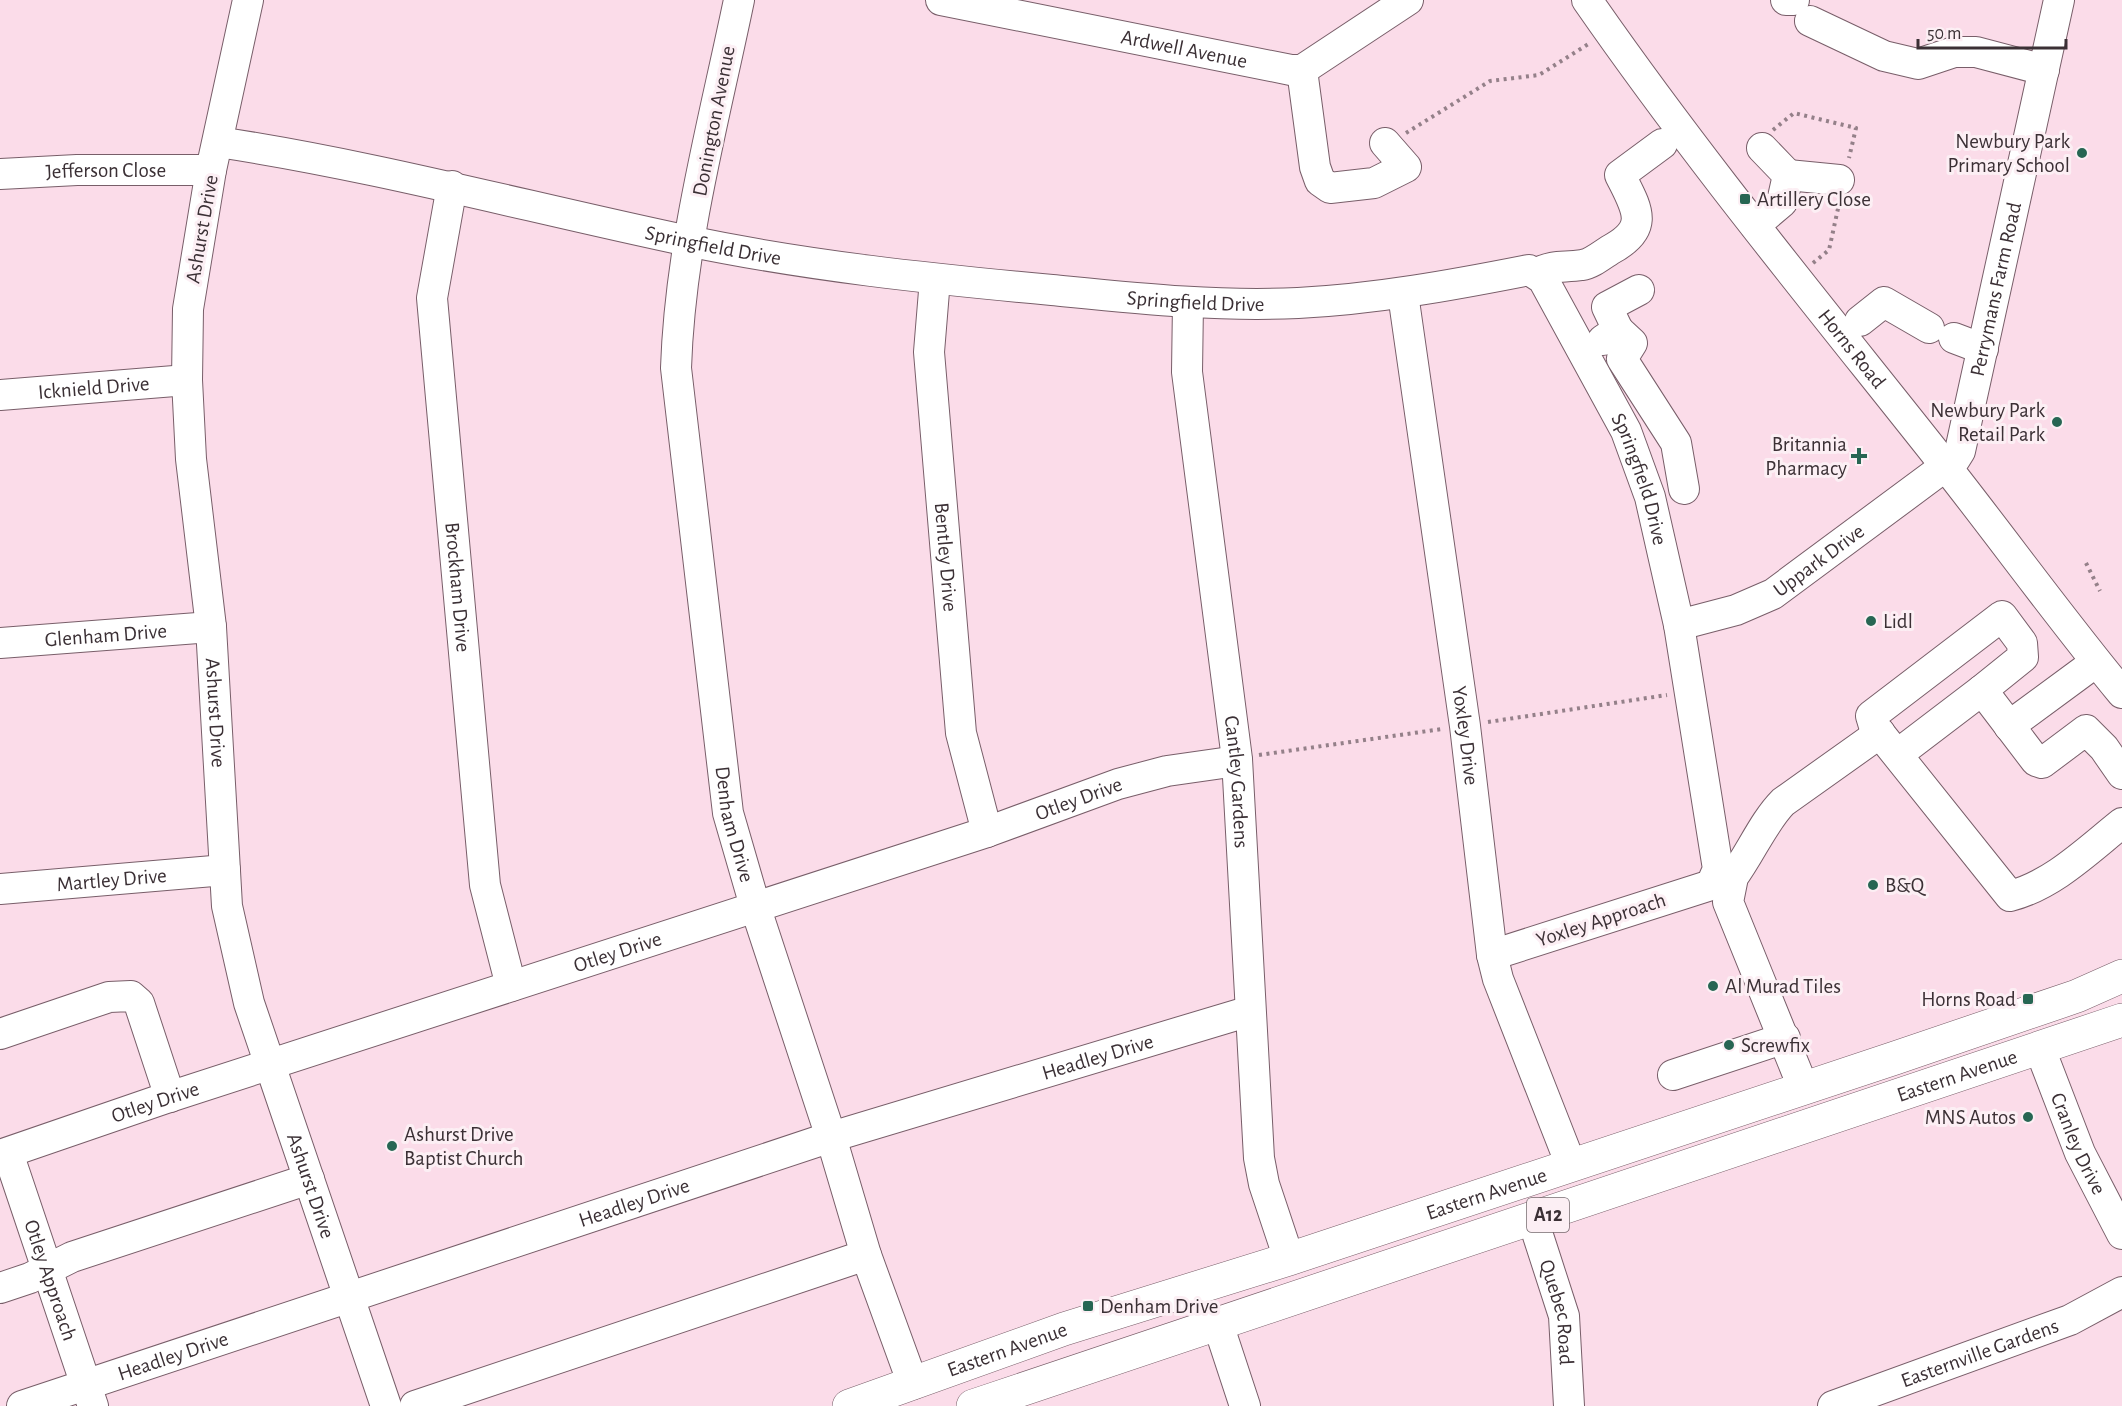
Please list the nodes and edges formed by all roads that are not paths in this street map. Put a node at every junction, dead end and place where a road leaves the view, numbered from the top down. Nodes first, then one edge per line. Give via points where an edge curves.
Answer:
1 (248, 0) edge
2 (739, 0) edge
3 (941, 0) edge
4 (1408, 0) edge
5 (1587, 0) edge
6 (1786, 0) edge
7 (2059, 0) edge
8 (1802, 11) edge
9 (1302, 70) junction
10 (2044, 70) junction
11 (1662, 144) dead end
12 (1389, 148) road end
13 (1762, 148) dead end
14 (215, 156) junction
15 (0, 174) edge
16 (1788, 176) junction
17 (1839, 180) dead end
18 (452, 186) junction
19 (1755, 225) junction
20 (690, 241) junction
21 (1537, 273) junction
22 (935, 279) junction
23 (1639, 290) dead end
24 (1403, 294) junction
25 (1188, 303) junction
26 (1860, 321) dead end
27 (1618, 330) junction
28 (1983, 349) junction
29 (1583, 353) junction
30 (187, 380) junction
31 (0, 394) edge
32 (1946, 466) junction
33 (1684, 489) dead end
34 (1678, 625) junction
35 (211, 627) junction
36 (0, 643) edge
37 (2096, 662) junction
38 (1982, 690) junction
39 (2122, 693) edge
40 (2009, 726) junction
41 (1889, 744) junction
42 (1237, 761) junction
43 (2122, 774) edge
44 (2122, 823) edge
45 (987, 832) junction
46 (225, 870) junction
47 (0, 889) edge
48 (1720, 893) junction
49 (755, 906) junction
50 (1492, 955) junction
51 (2122, 976) edge
52 (511, 986) junction
53 (2122, 993) edge
54 (2077, 996) junction
55 (1250, 1011) junction
56 (2122, 1020) edge
57 (0, 1034) edge
58 (1785, 1038) junction
59 (2040, 1049) junction
60 (270, 1064) junction
61 (1673, 1075) dead end
62 (1803, 1087) junction
63 (170, 1097) junction
64 (831, 1137) junction
65 (4, 1154) edge
66 (1571, 1165) junction
67 (309, 1179) junction
68 (1533, 1220) junction
69 (2122, 1234) edge
70 (866, 1256) junction
71 (1289, 1259) junction
72 (48, 1269) junction
73 (0, 1288) edge
74 (2122, 1292) edge
75 (351, 1298) junction
76 (1218, 1324) junction
77 (914, 1384) junction
78 (90, 1395) edge
79 (22, 1406) edge
80 (386, 1406) edge
81 (415, 1406) edge
82 (849, 1406) edge
83 (973, 1406) edge
84 (1245, 1406) edge
85 (1569, 1406) edge
86 (1833, 1406) edge

1 - 14 street, Ashurst Drive
2 - 20 street, Donington Avenue
3 - 9 street, Ardwell Avenue
4 - 9 street
5 - 19 street, Horns Road
6 - 8 street
7 - 10 street, Perrymans Farm Road
8 - 10 street via 1884,56 1918,64 1954,52 1976,52
9 - 12 street via 1320,181 1330,188 1374,183 1406,167
10 - 28 street, Perrymans Farm Road
11 - 21 street via 1620,175 1638,213 1635,232 1584,265 1553,265
13 - 16 street
14 - 15 street, Jefferson Close
14 - 18 street, Springfield Drive via 304,155
14 - 30 street, Ashurst Drive via 188,309
16 - 17 street
16 - 19 street via 1782,202
18 - 20 street, Springfield Drive
18 - 52 street, Brockham Drive via 432,298 485,885
19 - 32 street, Horns Road
20 - 22 street, Springfield Drive
20 - 49 street, Denham Drive via 677,314 675,368 728,813
21 - 24 street, Springfield Drive via 1529,270
21 - 29 street, Springfield Drive
22 - 25 street, Springfield Drive
22 - 45 street, Bentley Drive via 930,352 961,733
23 - 27 street via 1607,307
24 - 25 street, Springfield Drive via 1298,303
24 - 50 street, Yoxley Drive via 1465,726
25 - 42 street, Cantley Gardens via 1187,372
26 - 28 street via 1884,302 1942,333
27 - 29 street
27 - 33 street via 1632,343 1622,358 1676,443
28 - 32 street, Perrymans Farm Road via 1960,451
29 - 34 street, Springfield Drive via 1640,465
30 - 31 street, Icknield Drive
30 - 35 street, Ashurst Drive via 191,459
32 - 34 street, Uppark Drive via 1773,594 1754,604
32 - 37 street, Horns Road
34 - 48 street, Springfield Drive
35 - 36 street, Glenham Drive
35 - 46 street, Ashurst Drive
37 - 39 street, Horns Road
37 - 40 street
38 - 40 street
38 - 41 street
38 - 41 street via 2023,657 2022,643 2002,616 1871,716
40 - 43 street via 2042,764 2090,731
41 - 44 street via 2010,896 2057,874
41 - 48 street via 1784,802 1770,815
42 - 45 street, Otley Drive via 1167,771 1118,784
42 - 55 street, Cantley Gardens
45 - 49 street, Otley Drive
46 - 47 street, Martley Drive
46 - 60 street, Ashurst Drive via 227,906 249,1003
48 - 50 street, Yoxley Approach
48 - 58 street
49 - 52 street, Otley Drive
49 - 64 street, Denham Drive
50 - 66 street, Yoxley Drive
51 - 54 highway, Eastern Avenue / A12
52 - 60 street, Otley Drive
53 - 54 highway
54 - 62 highway, Eastern Avenue / A12
55 - 64 street, Headley Drive
55 - 71 street, Cantley Gardens via 1259,1158
56 - 59 highway, Eastern Avenue / A12
57 - 63 street via 109,997 131,996 139,1003
58 - 61 street
58 - 62 street
59 - 68 highway, Eastern Avenue / A12
59 - 69 street, Cranley Drive via 2080,1153
60 - 63 street, Otley Drive
60 - 67 street, Ashurst Drive
62 - 66 highway, Eastern Avenue / A12
63 - 65 street, Otley Drive
64 - 70 street, Denham Drive
64 - 75 street, Headley Drive
65 - 72 street, Otley Approach
66 - 71 highway, Eastern Avenue / A12
67 - 72 street via 72,1257
67 - 75 street, Ashurst Drive
68 - 76 highway, Eastern Avenue / A12
68 - 85 street, Quebec Road via 1564,1316
70 - 77 street, Denham Drive
70 - 81 street
71 - 77 highway, Eastern Avenue / A12 via 1064,1329
72 - 73 street
72 - 78 street, Otley Approach
74 - 86 street, Easternville Gardens via 2070,1320
75 - 78 street, Headley Drive
75 - 80 street, Ashurst Drive
76 - 83 highway, Eastern Avenue / A12
76 - 84 street
77 - 82 highway, Eastern Avenue / A12
78 - 79 street, Headley Drive

